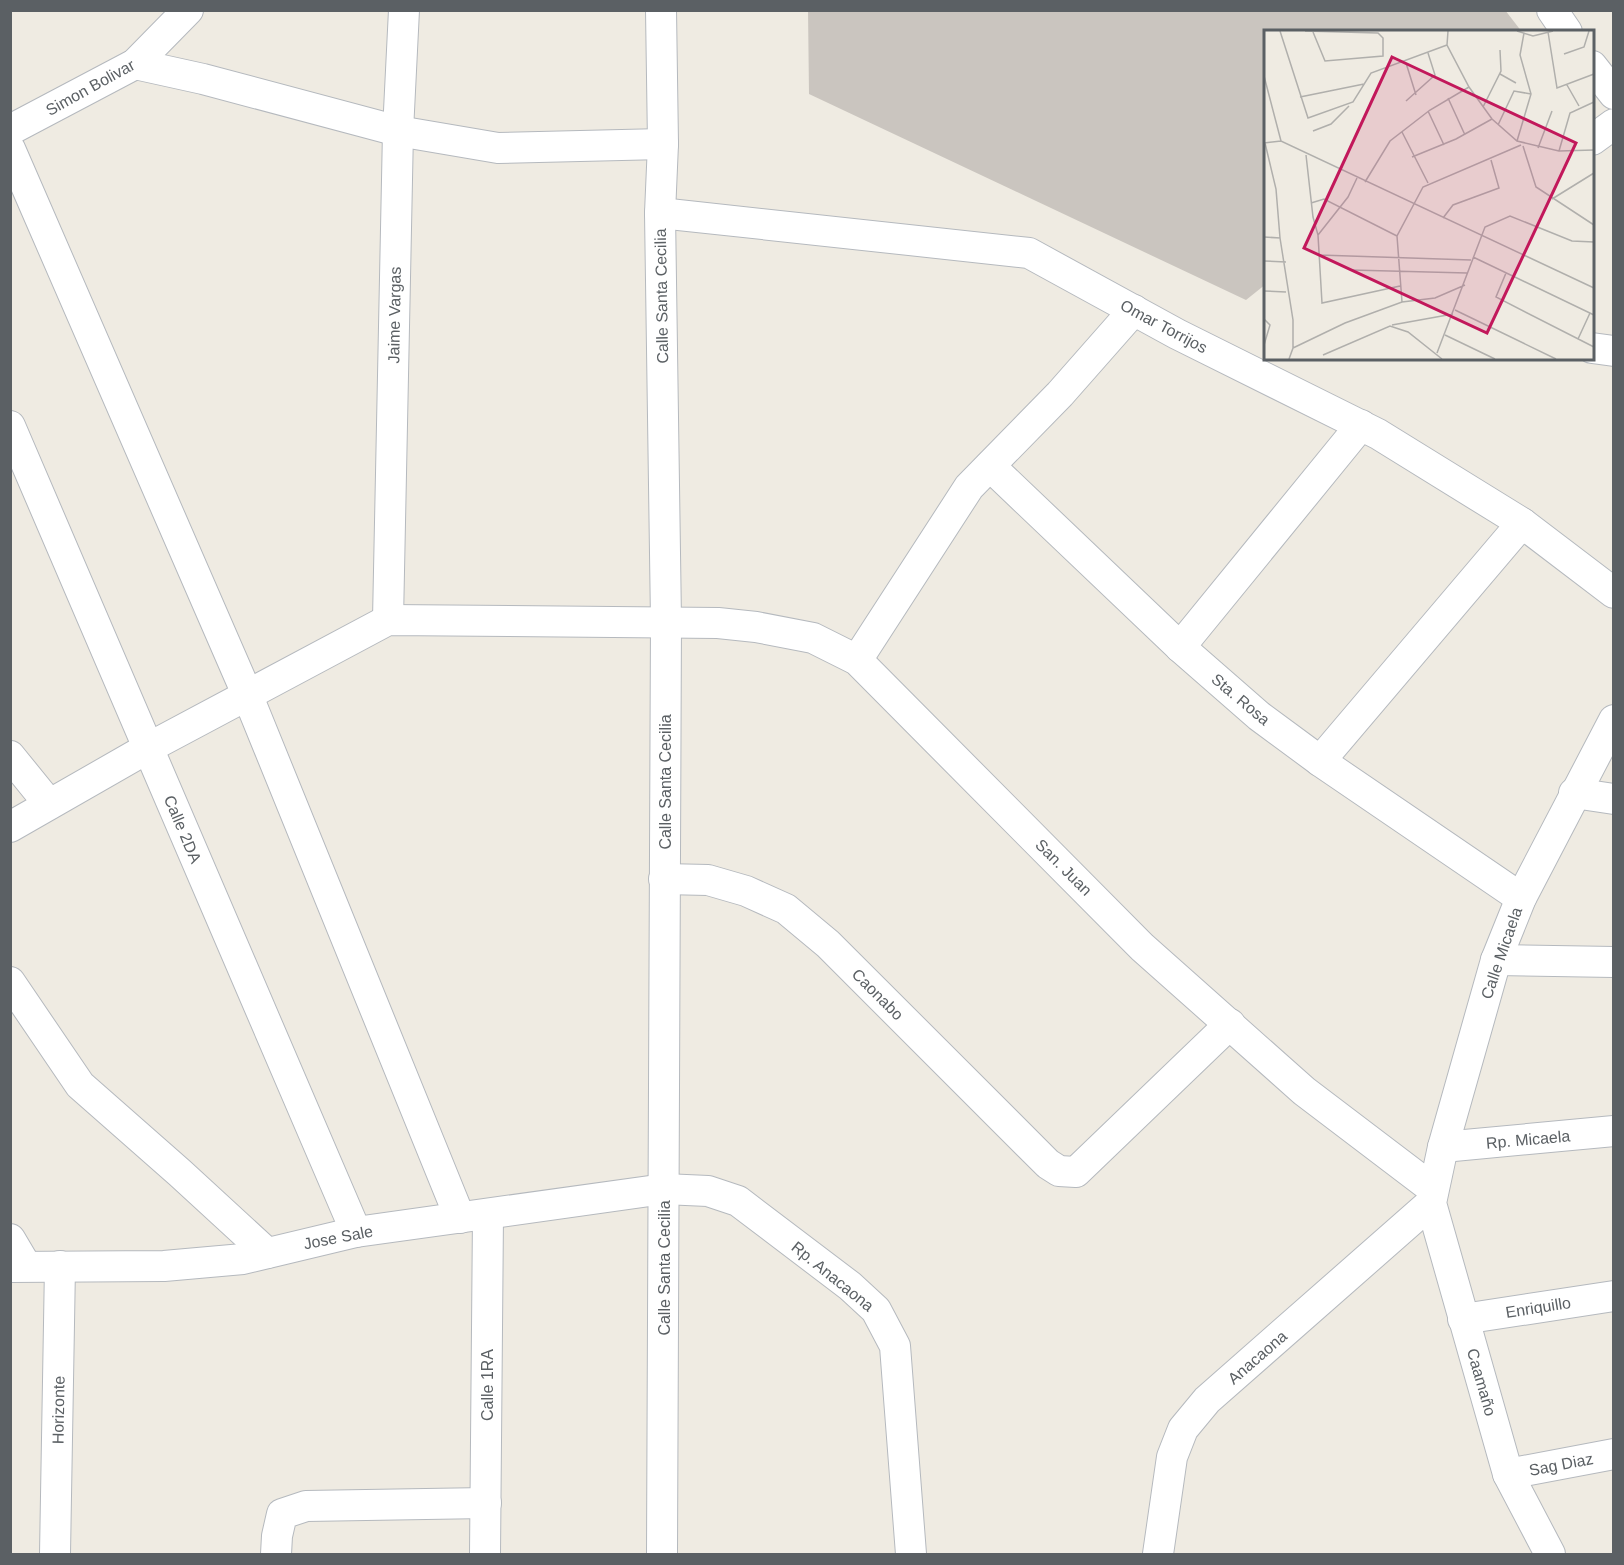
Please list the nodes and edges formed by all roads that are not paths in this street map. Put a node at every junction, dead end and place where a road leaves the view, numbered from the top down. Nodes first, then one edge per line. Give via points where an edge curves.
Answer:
1 (188, 10) edge
2 (404, 10) edge
3 (661, 10) edge
4 (1552, 10) edge
5 (1566, 30) edge
6 (135, 64) junction
7 (1594, 67) edge
8 (1614, 94) edge
9 (1614, 124) edge
10 (10, 130) edge
11 (398, 131) junction
12 (1594, 139) edge
13 (663, 144) junction
14 (10, 149) edge
15 (660, 213) junction
16 (1134, 310) junction
17 (1594, 348) edge
18 (1614, 351) edge
19 (1361, 425) junction
20 (10, 426) edge
21 (990, 466) junction
22 (1522, 523) junction
23 (1614, 593) edge
24 (388, 620) junction
25 (666, 621) junction
26 (1180, 647) junction
27 (857, 660) junction
28 (247, 694) junction
29 (1614, 720) edge
30 (148, 747) junction
31 (10, 756) edge
32 (1320, 761) junction
33 (1574, 794) junction
34 (1614, 799) edge
35 (49, 804) junction
36 (10, 827) edge
37 (664, 879) junction
38 (1521, 898) junction
39 (1496, 960) junction
40 (1614, 962) edge
41 (10, 982) edge
42 (1230, 1024) junction
43 (1614, 1131) edge
44 (1443, 1147) junction
45 (664, 1189) junction
46 (1432, 1196) junction
47 (474, 1217) junction
48 (356, 1232) junction
49 (10, 1239) edge
50 (267, 1253) junction
51 (60, 1266) junction
52 (18, 1267) edge
53 (1614, 1296) edge
54 (1463, 1319) junction
55 (1614, 1454) edge
56 (1508, 1474) junction
57 (486, 1503) junction
58 (276, 1545) edge
59 (55, 1554) edge
60 (485, 1554) edge
61 (662, 1554) edge
62 (911, 1554) edge
63 (1158, 1554) edge
64 (1550, 1554) edge

1 - 6 street, Simon Bolivar
2 - 11 street, Jaime Vargas
3 - 13 street, Calle Santa Cecilia
4 - 5 street
6 - 10 street, Simon Bolivar
6 - 11 street
7 - 8 street
9 - 12 street
11 - 13 street via 498,148
11 - 24 street, Jaime Vargas
13 - 15 street, Calle Santa Cecilia
14 - 28 street
15 - 16 street, Omar Torrijos via 1029,254
15 - 25 street, Calle Santa Cecilia
16 - 19 street, Omar Torrijos
16 - 21 street
17 - 18 street
19 - 22 street, Omar Torrijos
19 - 26 street
20 - 30 street, Calle 2DA
21 - 26 street, Sta. Rosa
21 - 27 street via 969,488
22 - 23 street, Omar Torrijos
22 - 32 street
24 - 25 street, San. Juan
24 - 28 street
25 - 27 street, San. Juan via 756,627 813,638
25 - 37 street, Calle Santa Cecilia
26 - 32 street, Sta. Rosa via 1259,716
27 - 42 street, San. Juan via 1142,947
28 - 30 street
28 - 47 street
29 - 33 street, Calle Micaela
30 - 35 street
30 - 48 street, Calle 2DA
31 - 35 street
32 - 38 street, Sta. Rosa
33 - 34 street
33 - 38 street, Calle Micaela
35 - 36 street
37 - 42 street, Caonabo via 708,880 786,909 828,944 1059,1171 1076,1172
37 - 45 street, Calle Santa Cecilia
38 - 39 street, Calle Micaela
39 - 40 street
39 - 44 street, Calle Micaela
41 - 50 street via 80,1085
42 - 46 street, San. Juan via 1304,1091
43 - 44 street, Rp. Micaela
44 - 46 street, Calle Micaela
45 - 47 street, Jose Sale
45 - 61 street, Calle Santa Cecilia
45 - 62 street, Rp. Anacaona via 708,1191 738,1201 876,1310 895,1346
46 - 54 street, Caamaño
46 - 63 street, Anacaona via 1207,1401 1183,1429 1172,1457
47 - 48 street, Jose Sale
47 - 57 street, Calle 1RA
48 - 50 street, Jose Sale
49 - 52 street
50 - 51 street, Jose Sale via 164,1266
51 - 52 street, Jose Sale
51 - 59 street, Horizonte
53 - 54 street, Enriquillo
54 - 56 street, Caamaño
55 - 56 street, Sag Diaz
56 - 64 street, Caamaño
57 - 58 street via 306,1506 282,1514
57 - 60 street, Calle 1RA

